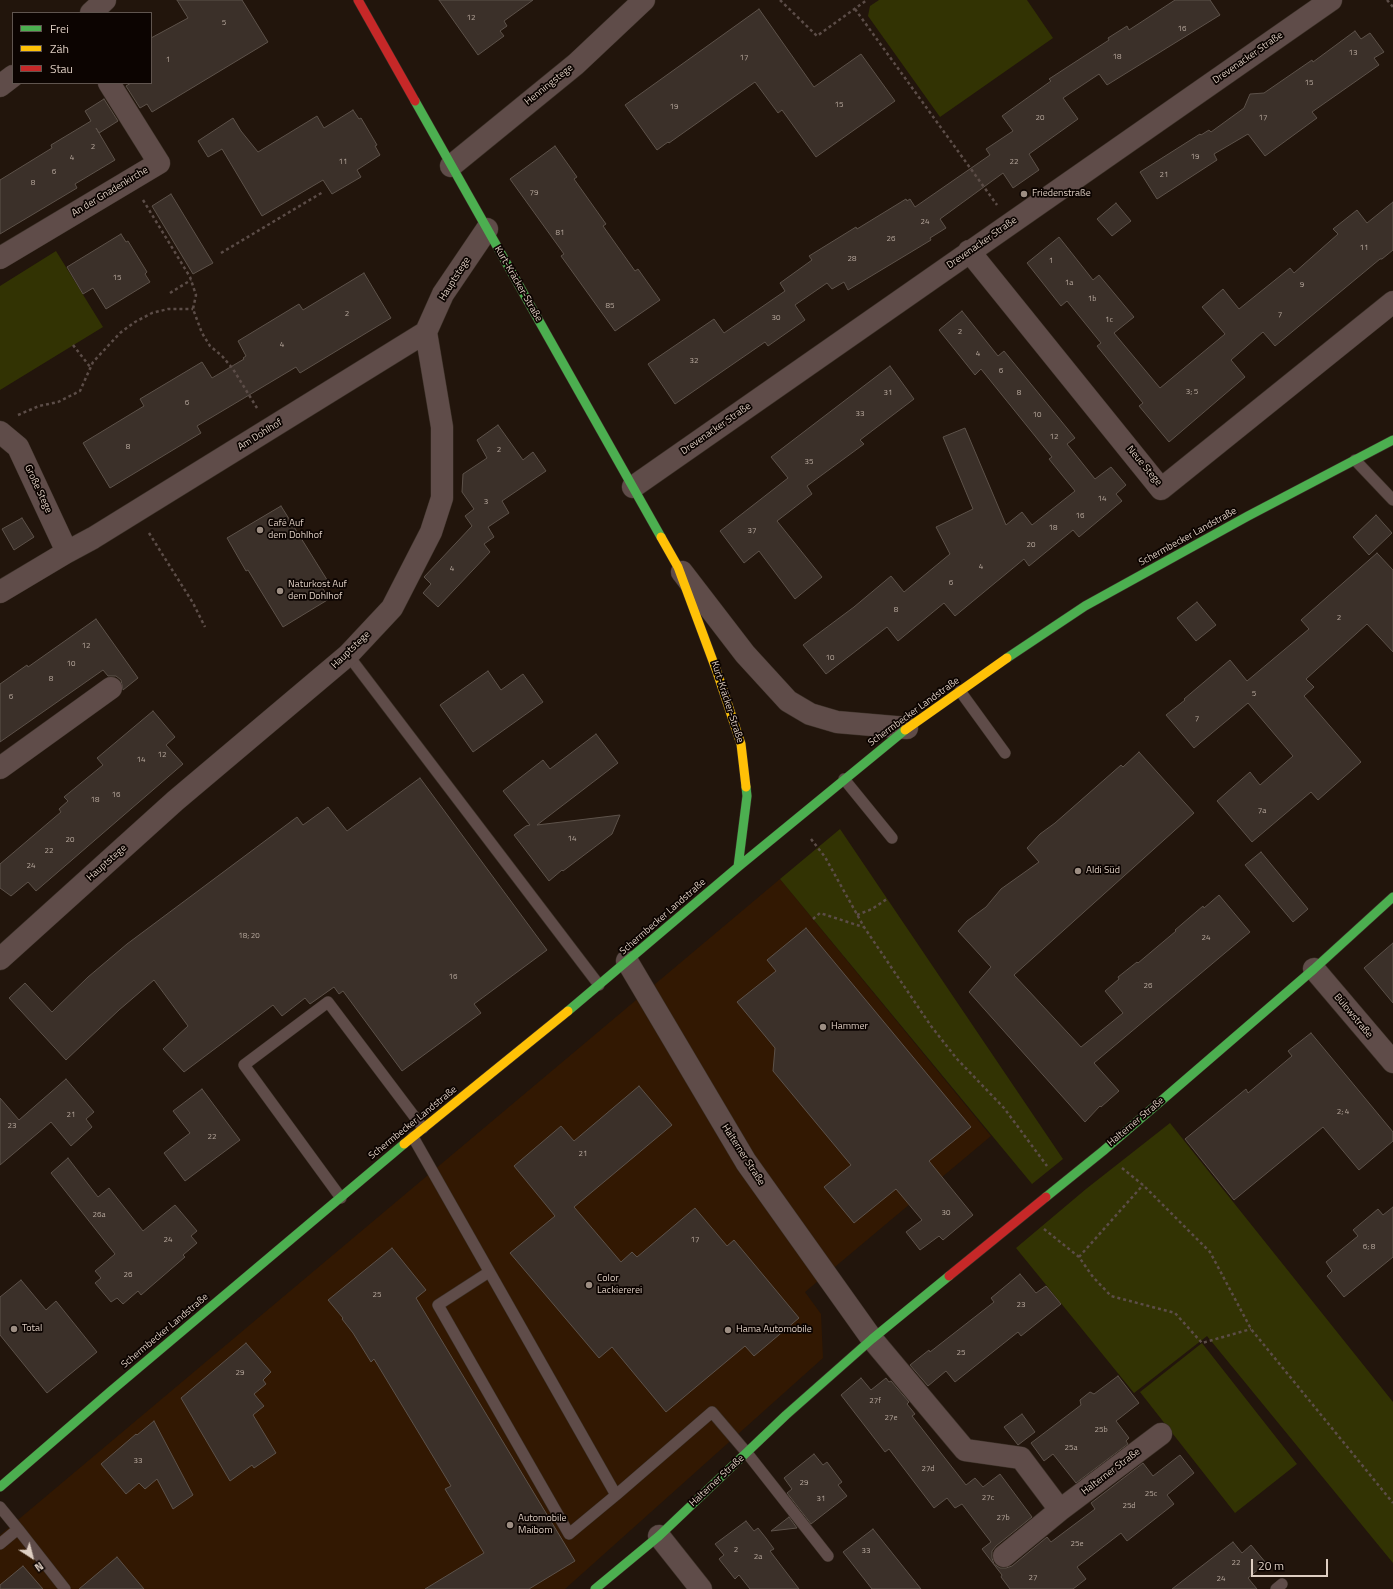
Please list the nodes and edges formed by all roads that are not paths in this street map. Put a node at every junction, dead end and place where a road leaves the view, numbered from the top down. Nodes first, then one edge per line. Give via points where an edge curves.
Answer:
1 (105, 0) edge
2 (358, 0) edge
3 (644, 0) edge
4 (1331, 0) edge
5 (92, 12) edge
6 (12, 77) edge
7 (110, 84) edge
8 (0, 86) edge
9 (451, 166) junction
10 (487, 229) junction
11 (969, 251) junction
12 (0, 258) edge
13 (1393, 302) edge
14 (426, 332) junction
15 (1, 433) edge
16 (1393, 440) edge
17 (1355, 460) junction
18 (634, 487) junction
19 (1393, 500) edge
20 (67, 552) junction
21 (678, 567) junction
22 (0, 592) edge
23 (348, 655) junction
24 (111, 688) dead end
25 (960, 691) junction
26 (907, 728) junction
27 (1005, 753) dead end
28 (0, 768) edge
29 (844, 779) junction
30 (892, 838) dead end
31 (738, 867) junction
32 (1393, 897) edge
33 (2, 952) edge
34 (627, 962) junction
35 (1314, 969) junction
36 (599, 985) junction
37 (1393, 1062) edge
38 (423, 1128) junction
39 (413, 1137) junction
40 (341, 1198) junction
41 (489, 1272) junction
42 (872, 1339) junction
43 (1161, 1434) dead end
44 (747, 1453) junction
45 (0, 1487) edge
46 (616, 1495) junction
47 (0, 1507) edge
48 (1060, 1510) junction
49 (18, 1529) junction
50 (659, 1536) junction
51 (0, 1544) edge
52 (828, 1556) dead end
53 (1004, 1556) dead end
54 (65, 1589) edge
55 (595, 1589) edge
56 (701, 1589) edge

1 - 5 street
2 - 9 street, Kurt-Kräcker-Straße
3 - 9 street, Henningstege via 576,64
4 - 11 street, Drevenacker Straße
6 - 8 street
7 - 12 street, An der Gnadenkirche via 159,163
9 - 10 street, Kurt-Kräcker-Straße
10 - 14 street, Hauptstege via 443,294
10 - 18 street, Kurt-Kräcker-Straße
11 - 13 street, Neue Stege via 1161,489
11 - 18 street, Drevenacker Straße
14 - 20 street, Am Dohlhof
14 - 23 street, Hauptstege via 442,427 442,498 431,532 392,608
15 - 20 street, Große Stege via 18,447
16 - 17 street, Schermbecker Landstraße
17 - 19 lane
17 - 25 street, Schermbecker Landstraße via 1085,606
18 - 21 street, Kurt-Kräcker-Straße
20 - 22 street
21 - 26 street, Kurt-Kräcker-Straße via 746,654 788,701 810,714 837,722
21 - 31 street, Kurt-Kräcker-Straße via 741,744 747,796
23 - 33 street, Hauptstege
23 - 36 lane
24 - 28 street
25 - 26 street, Schermbecker Landstraße
25 - 27 lane
26 - 29 street, Schermbecker Landstraße
29 - 30 lane
29 - 31 street, Schermbecker Landstraße
31 - 34 street, Schermbecker Landstraße
32 - 35 street, Halterner Straße
34 - 36 street, Schermbecker Landstraße
34 - 42 street, Halterner Straße via 746,1162
35 - 37 street, Bülowstraße
35 - 42 street, Halterner Straße via 1103,1151
36 - 38 street, Schermbecker Landstraße
38 - 39 street, Schermbecker Landstraße
38 - 40 lane via 328,1002 244,1065
39 - 40 street, Schermbecker Landstraße
39 - 41 lane
40 - 45 street, Schermbecker Landstraße
41 - 46 lane
41 - 46 lane via 438,1305 569,1534
42 - 44 street, Halterner Straße
42 - 48 street, Halterner Straße via 965,1450 1021,1458
43 - 48 street, Halterner Straße
44 - 46 lane via 712,1412
44 - 50 street, Halterner Straße
44 - 52 lane
47 - 49 lane
48 - 53 street, Halterner Straße
49 - 51 lane
49 - 54 lane
50 - 55 street, Halterner Straße
50 - 56 street

